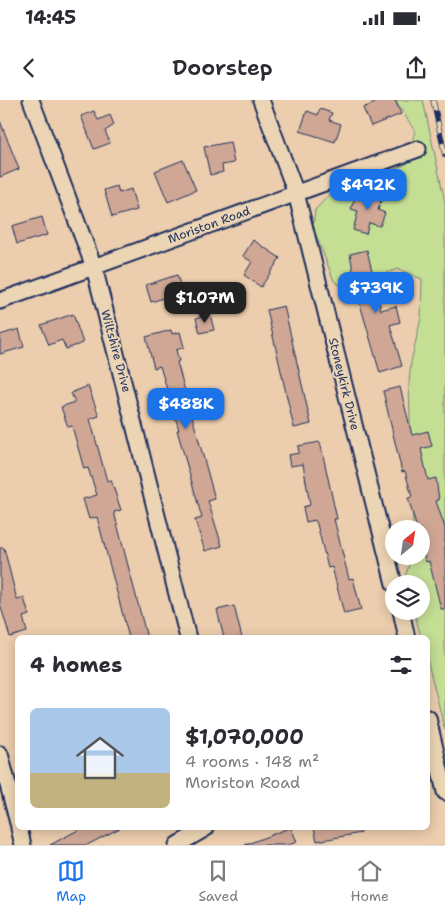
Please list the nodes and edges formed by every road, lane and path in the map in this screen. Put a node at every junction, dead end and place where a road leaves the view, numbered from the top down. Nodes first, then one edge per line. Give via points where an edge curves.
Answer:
1 (31, 100) edge
2 (261, 100) edge
3 (418, 149) dead end
4 (296, 193) junction
5 (94, 267) junction
6 (0, 301) edge
7 (392, 575) edge
8 (403, 620) edge
9 (187, 635) edge
10 (406, 635) edge
11 (430, 736) edge
12 (0, 754) edge
13 (433, 763) edge
14 (445, 792) edge
15 (15, 812) edge
16 (19, 830) edge
17 (203, 830) edge
18 (23, 845) edge
19 (177, 845) edge

1 - 5 street, Wiltshire Drive
2 - 4 street, Stoneykirk Drive
3 - 4 street, Moriston Road
4 - 5 street, Moriston Road
4 - 7 street, Stoneykirk Drive
5 - 6 street, Moriston Road
5 - 9 street, Wiltshire Drive
8 - 10 street
11 - 13 street
12 - 15 street
13 - 14 street
16 - 18 street
17 - 19 street

